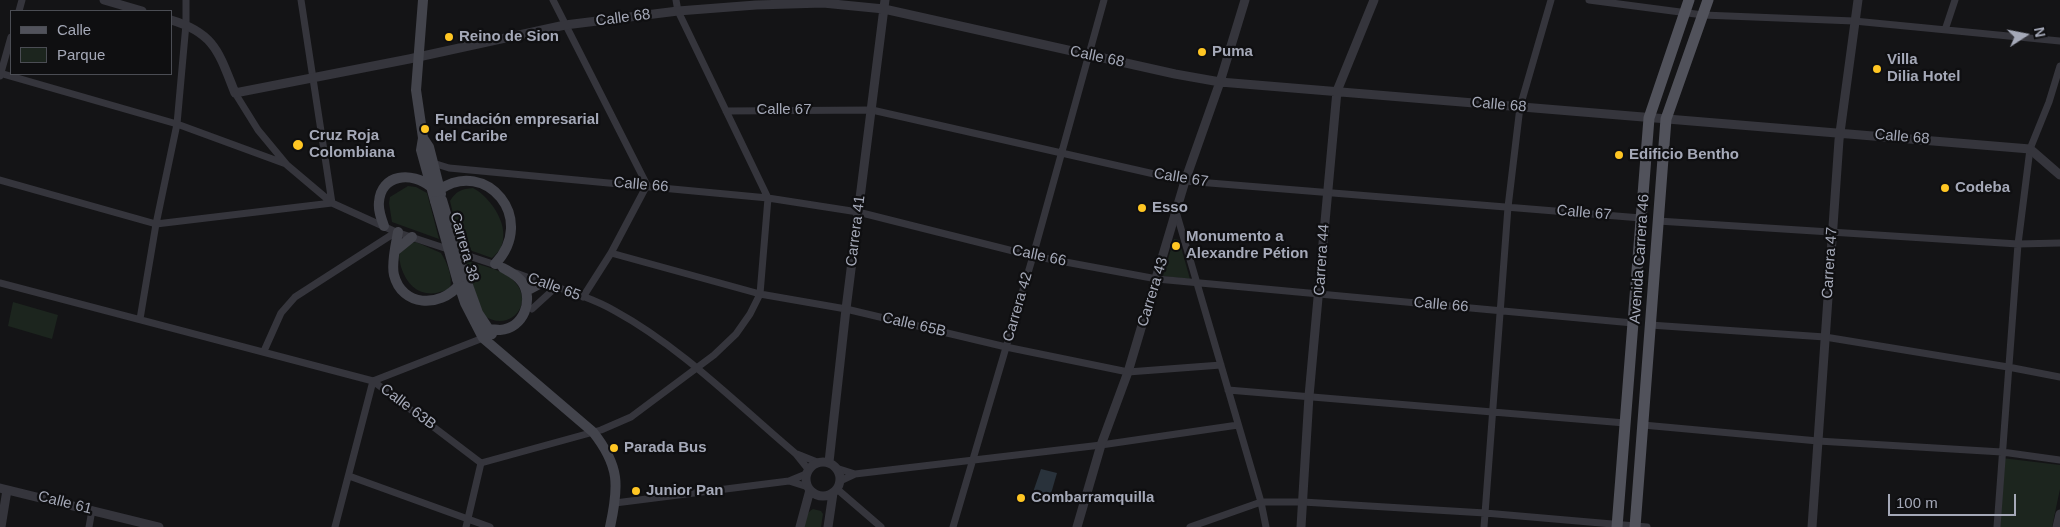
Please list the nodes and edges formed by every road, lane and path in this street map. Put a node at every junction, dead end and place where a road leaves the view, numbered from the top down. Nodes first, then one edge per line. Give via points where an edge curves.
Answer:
1 (104, 0) edge
2 (186, 0) edge
3 (301, 0) edge
4 (423, 0) edge
5 (553, 0) edge
6 (676, 0) edge
7 (1104, 0) edge
8 (1245, 0) edge
9 (1374, 0) edge
10 (1551, 0) edge
11 (1589, 0) edge
12 (1689, 0) edge
13 (1708, 0) edge
14 (1858, 0) edge
15 (1955, 0) edge
16 (884, 4) edge
17 (139, 10) edge
18 (678, 11) junction
19 (1684, 12) junction
20 (1703, 15) junction
21 (172, 20) edge
22 (1854, 21) junction
23 (186, 24) junction
24 (565, 25) junction
25 (1945, 30) junction
26 (10, 40) edge
27 (2060, 41) edge
28 (1089, 55) junction
29 (419, 57) junction
30 (2060, 66) edge
31 (0, 74) edge
32 (312, 77) junction
33 (1220, 82) junction
34 (1337, 91) junction
35 (235, 93) junction
36 (1520, 107) junction
37 (872, 110) junction
38 (726, 111) junction
39 (1649, 118) junction
40 (1666, 119) junction
41 (177, 124) junction
42 (1839, 134) junction
43 (423, 138) junction
44 (2030, 148) junction
45 (1061, 153) junction
46 (287, 164) junction
47 (434, 168) junction
48 (2060, 175) edge
49 (0, 180) edge
50 (1185, 181) junction
51 (647, 185) junction
52 (1327, 193) junction
53 (437, 194) junction
54 (768, 198) junction
55 (332, 203) junction
56 (1508, 207) junction
57 (858, 212) junction
58 (1176, 215) junction
59 (1642, 218) junction
60 (1658, 221) junction
61 (156, 224) junction
62 (384, 226) junction
63 (397, 232) junction
64 (1832, 232) junction
65 (412, 237) junction
66 (2060, 243) edge
67 (2018, 244) junction
68 (396, 250) junction
69 (611, 254) junction
70 (1033, 256) junction
71 (499, 266) junction
72 (460, 280) junction
73 (1157, 280) junction
74 (0, 283) edge
75 (541, 283) junction
76 (1197, 284) junction
77 (555, 288) junction
78 (526, 291) junction
79 (760, 294) junction
80 (1319, 294) junction
81 (583, 297) junction
82 (532, 309) dead end
83 (846, 309) junction
84 (1500, 310) junction
85 (140, 319) junction
86 (1633, 323) junction
87 (1650, 325) junction
88 (486, 333) junction
89 (1825, 337) junction
90 (1006, 347) junction
91 (264, 352) junction
92 (1221, 365) junction
93 (2008, 366) junction
94 (697, 369) junction
95 (1128, 372) junction
96 (2060, 377) edge
97 (373, 380) junction
98 (1228, 390) junction
99 (1309, 396) junction
100 (1493, 412) junction
101 (1625, 423) junction
102 (1643, 424) junction
103 (1238, 425) junction
104 (594, 432) junction
105 (1818, 442) junction
106 (1102, 445) junction
107 (2002, 452) junction
108 (796, 454) junction
109 (2060, 460) edge
110 (817, 462) junction
111 (972, 462) junction
112 (481, 463) junction
113 (833, 465) junction
114 (807, 471) junction
115 (855, 474) junction
116 (349, 476) junction
117 (789, 481) junction
118 (837, 488) junction
119 (4, 489) edge
120 (809, 489) junction
121 (1261, 502) junction
122 (1303, 502) junction
123 (615, 503) junction
124 (92, 510) junction
125 (1485, 513) junction
126 (2060, 514) edge
127 (468, 518) junction
128 (1617, 526) edge
129 (1, 527) edge
130 (89, 527) edge
131 (159, 527) edge
132 (335, 527) edge
133 (466, 527) edge
134 (490, 527) edge
135 (610, 527) edge
136 (800, 527) edge
137 (828, 527) edge
138 (881, 527) edge
139 (954, 527) edge
140 (1077, 527) edge
141 (1190, 527) edge
142 (1266, 527) edge
143 (1301, 527) edge
144 (1484, 527) edge
145 (1635, 527) edge
146 (1647, 527) edge
147 (1812, 527) edge
148 (1997, 527) edge
149 (2057, 527) edge

1 - 17 street
2 - 23 street
3 - 32 street
4 - 29 main road, Carrera 38
5 - 24 street
6 - 18 street
7 - 28 street, Carrera 42
8 - 33 street, Carrera 43
9 - 34 street, Carrera 44
10 - 36 street
11 - 19 street
12 - 19 main road, Avenida Carrera 46
13 - 20 main road, Avenida Carrera 46
14 - 22 street, Carrera 47
15 - 25 street
16 - 18 street, Calle 68 via 756,5
16 - 28 street, Calle 68
16 - 37 street, Carrera 41
18 - 24 street, Calle 68
18 - 38 street
19 - 20 street
19 - 39 main road, Avenida Carrera 46
20 - 22 street
20 - 40 main road, Avenida Carrera 46
21 - 23 street
22 - 25 street
22 - 42 street, Carrera 47
23 - 35 street via 198,30 219,54
23 - 41 street
24 - 29 street, Calle 68
24 - 51 street
25 - 27 street
26 - 31 street
28 - 33 street, Calle 68
28 - 45 street, Carrera 42
29 - 32 street, Calle 68
29 - 43 main road, Carrera 38 via 416,90
30 - 44 street
31 - 41 street, Calle 65
32 - 35 street, Calle 68
32 - 55 street
33 - 34 street, Calle 68
33 - 50 street, Carrera 43
34 - 36 street, Calle 68
34 - 52 street, Carrera 44
35 - 46 street, Calle 65 via 258,130
36 - 39 street, Calle 68
36 - 56 street
37 - 38 street, Calle 67
37 - 45 street, Calle 67
37 - 57 street, Carrera 41
38 - 54 street
39 - 40 street, Calle 68
39 - 59 main road, Avenida Carrera 46
40 - 42 street, Calle 68
40 - 60 main road, Avenida Carrera 46
41 - 46 street, Calle 65
41 - 61 street
42 - 44 street, Calle 68 via 1849,132
42 - 64 street, Carrera 47
43 - 47 main road, Carrera 38 via 429,147
43 - 53 main road, Carrera 38 via 422,150
44 - 48 street
44 - 67 street
45 - 50 street, Calle 67
45 - 70 street, Carrera 42
46 - 55 street, Calle 65
47 - 51 street, Calle 66
47 - 53 main road, Carrera 38
49 - 61 street
50 - 52 street, Calle 67
50 - 58 street, Carrera 43
51 - 54 street, Calle 66
51 - 69 street
52 - 56 street, Calle 67
52 - 80 street, Carrera 44
53 - 62 main road via 422,180 411,176 390,182 382,191 379,202
53 - 71 main road via 447,185 469,181 494,191 505,204 511,219 512,236
53 - 72 main road, Carrera 38, bridge
54 - 57 street, Calle 66
54 - 79 street
55 - 61 street
55 - 62 street, Calle 65
56 - 59 street, Calle 67
56 - 84 street
57 - 70 street, Calle 66
57 - 83 street, Carrera 41
58 - 73 street, Carrera 43
58 - 76 street
59 - 86 main road, Avenida Carrera 46
60 - 64 street
60 - 87 main road, Avenida Carrera 46
61 - 85 street
62 - 63 street, Calle 65
63 - 65 street, Calle 65
63 - 68 main road
63 - 91 street via 295,297 281,313
64 - 67 street
64 - 89 street, Carrera 47
65 - 68 main road
65 - 71 street, Calle 65
66 - 67 street
67 - 93 street
68 - 72 main road via 394,276 403,291 412,297 438,300 446,297
69 - 79 street, Calle 65B
69 - 81 street
70 - 73 street, Calle 66
70 - 90 street, Carrera 42
71 - 75 street, Calle 65
71 - 78 main road via 521,281
72 - 88 main road, Carrera 38
73 - 76 street, Calle 66
73 - 95 street, Carrera 43
74 - 85 street, Calle 63B
75 - 77 street, Calle 65
75 - 78 main road
76 - 80 street, Calle 66
76 - 92 street
77 - 81 street, Calle 65
77 - 82 street
78 - 88 main road via 527,306 520,320 508,328
79 - 83 street, Calle 65B
79 - 94 street via 736,334
80 - 84 street, Calle 66
80 - 99 street, Carrera 44
81 - 94 street, Calle 65 via 642,326
83 - 90 street, Calle 65B
83 - 113 street, Carrera 41
84 - 86 street, Calle 66
84 - 100 street
85 - 91 street, Calle 63B
86 - 101 main road, Avenida Carrera 46
87 - 89 street
87 - 102 main road, Avenida Carrera 46
88 - 97 street
88 - 104 main road, Carrera 38 via 501,353
89 - 93 street
89 - 105 street, Carrera 47
90 - 95 street, Calle 65B
90 - 111 street, Carrera 42
91 - 97 street, Calle 63B
92 - 95 street, Calle 65B
92 - 98 street
93 - 96 street
93 - 107 street
94 - 104 street via 630,417
94 - 108 street, Calle 65
95 - 106 street, Carrera 43
97 - 112 street, Calle 63B
97 - 116 street
98 - 99 street
98 - 103 street
99 - 100 street
99 - 122 street, Carrera 44
100 - 101 street
100 - 125 street
101 - 128 main road, Avenida Carrera 46
102 - 105 street
102 - 145 main road, Avenida Carrera 46
103 - 106 street
103 - 121 street
104 - 112 street
104 - 123 main road, Carrera 38 via 612,460 616,479
105 - 107 street
105 - 147 street, Carrera 47
106 - 111 street
106 - 140 street, Carrera 43
107 - 109 street
107 - 148 street
108 - 110 street, Calle 65
108 - 114 street, Calle 65
110 - 113 street
110 - 114 street
111 - 115 street
111 - 139 street, Carrera 42
112 - 127 street
113 - 115 street
113 - 118 street
114 - 117 street
114 - 120 street
115 - 118 street
116 - 127 street
116 - 132 street
117 - 120 street
117 - 123 street
118 - 120 street via 824,496
118 - 137 street
118 - 138 street
119 - 124 street, Calle 61
119 - 129 street
120 - 136 street
121 - 122 street
121 - 141 street
121 - 142 street
122 - 125 street
122 - 143 street, Carrera 44
123 - 135 main road, Carrera 38
124 - 130 street
124 - 131 street, Calle 61
125 - 128 street
125 - 144 street
126 - 149 street
127 - 133 street
127 - 134 street
128 - 145 street
145 - 146 street

